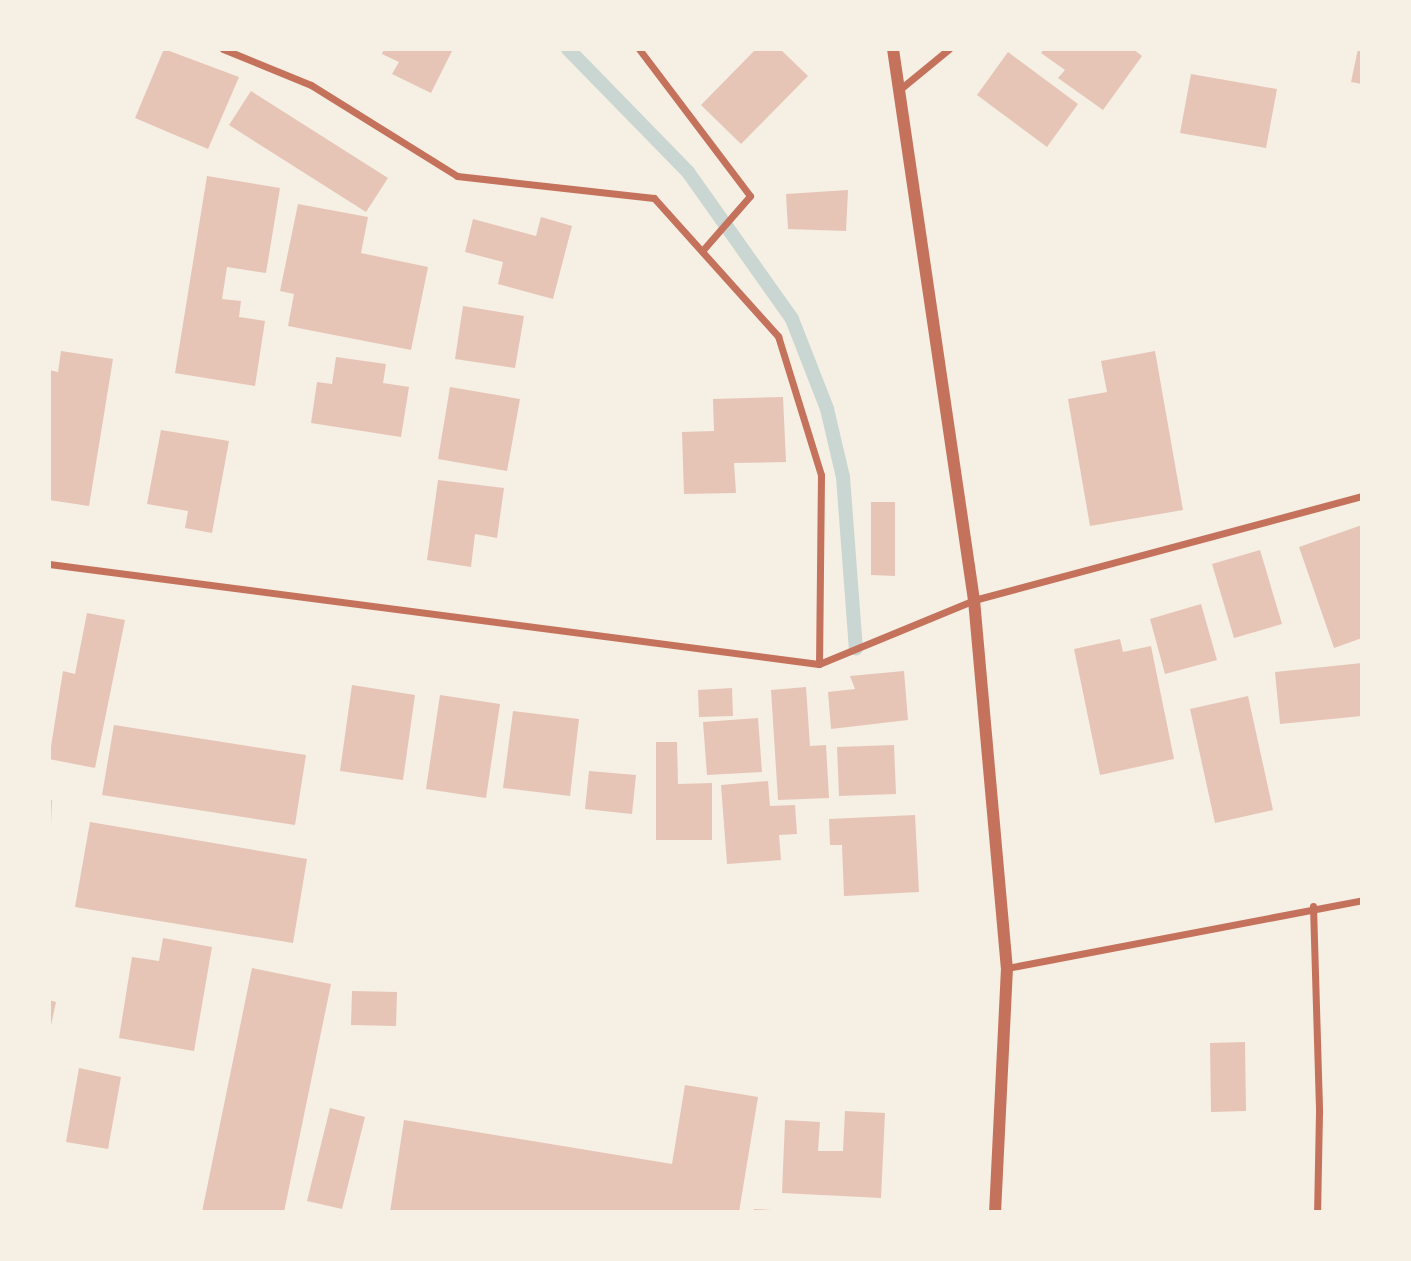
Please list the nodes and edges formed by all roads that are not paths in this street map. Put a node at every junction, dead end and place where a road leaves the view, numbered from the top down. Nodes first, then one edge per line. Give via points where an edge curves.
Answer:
1 (223, 49) edge
2 (639, 49) edge
3 (894, 49) edge
4 (949, 49) edge
5 (899, 90) junction
6 (702, 251) junction
7 (1362, 496) edge
8 (49, 564) edge
9 (974, 600) junction
10 (819, 664) junction
11 (1362, 900) edge
12 (1313, 906) junction
13 (1007, 968) junction
14 (995, 1212) edge
15 (1317, 1212) edge

1 - 6 street via 311,85 457,176 654,198
2 - 6 street via 750,196
3 - 5 street
4 - 5 street
5 - 9 street
6 - 10 street via 778,336 821,475
7 - 9 street
8 - 10 street
9 - 10 street
9 - 13 street
11 - 12 street
12 - 13 street
12 - 15 street via 1320,1112
13 - 14 street

